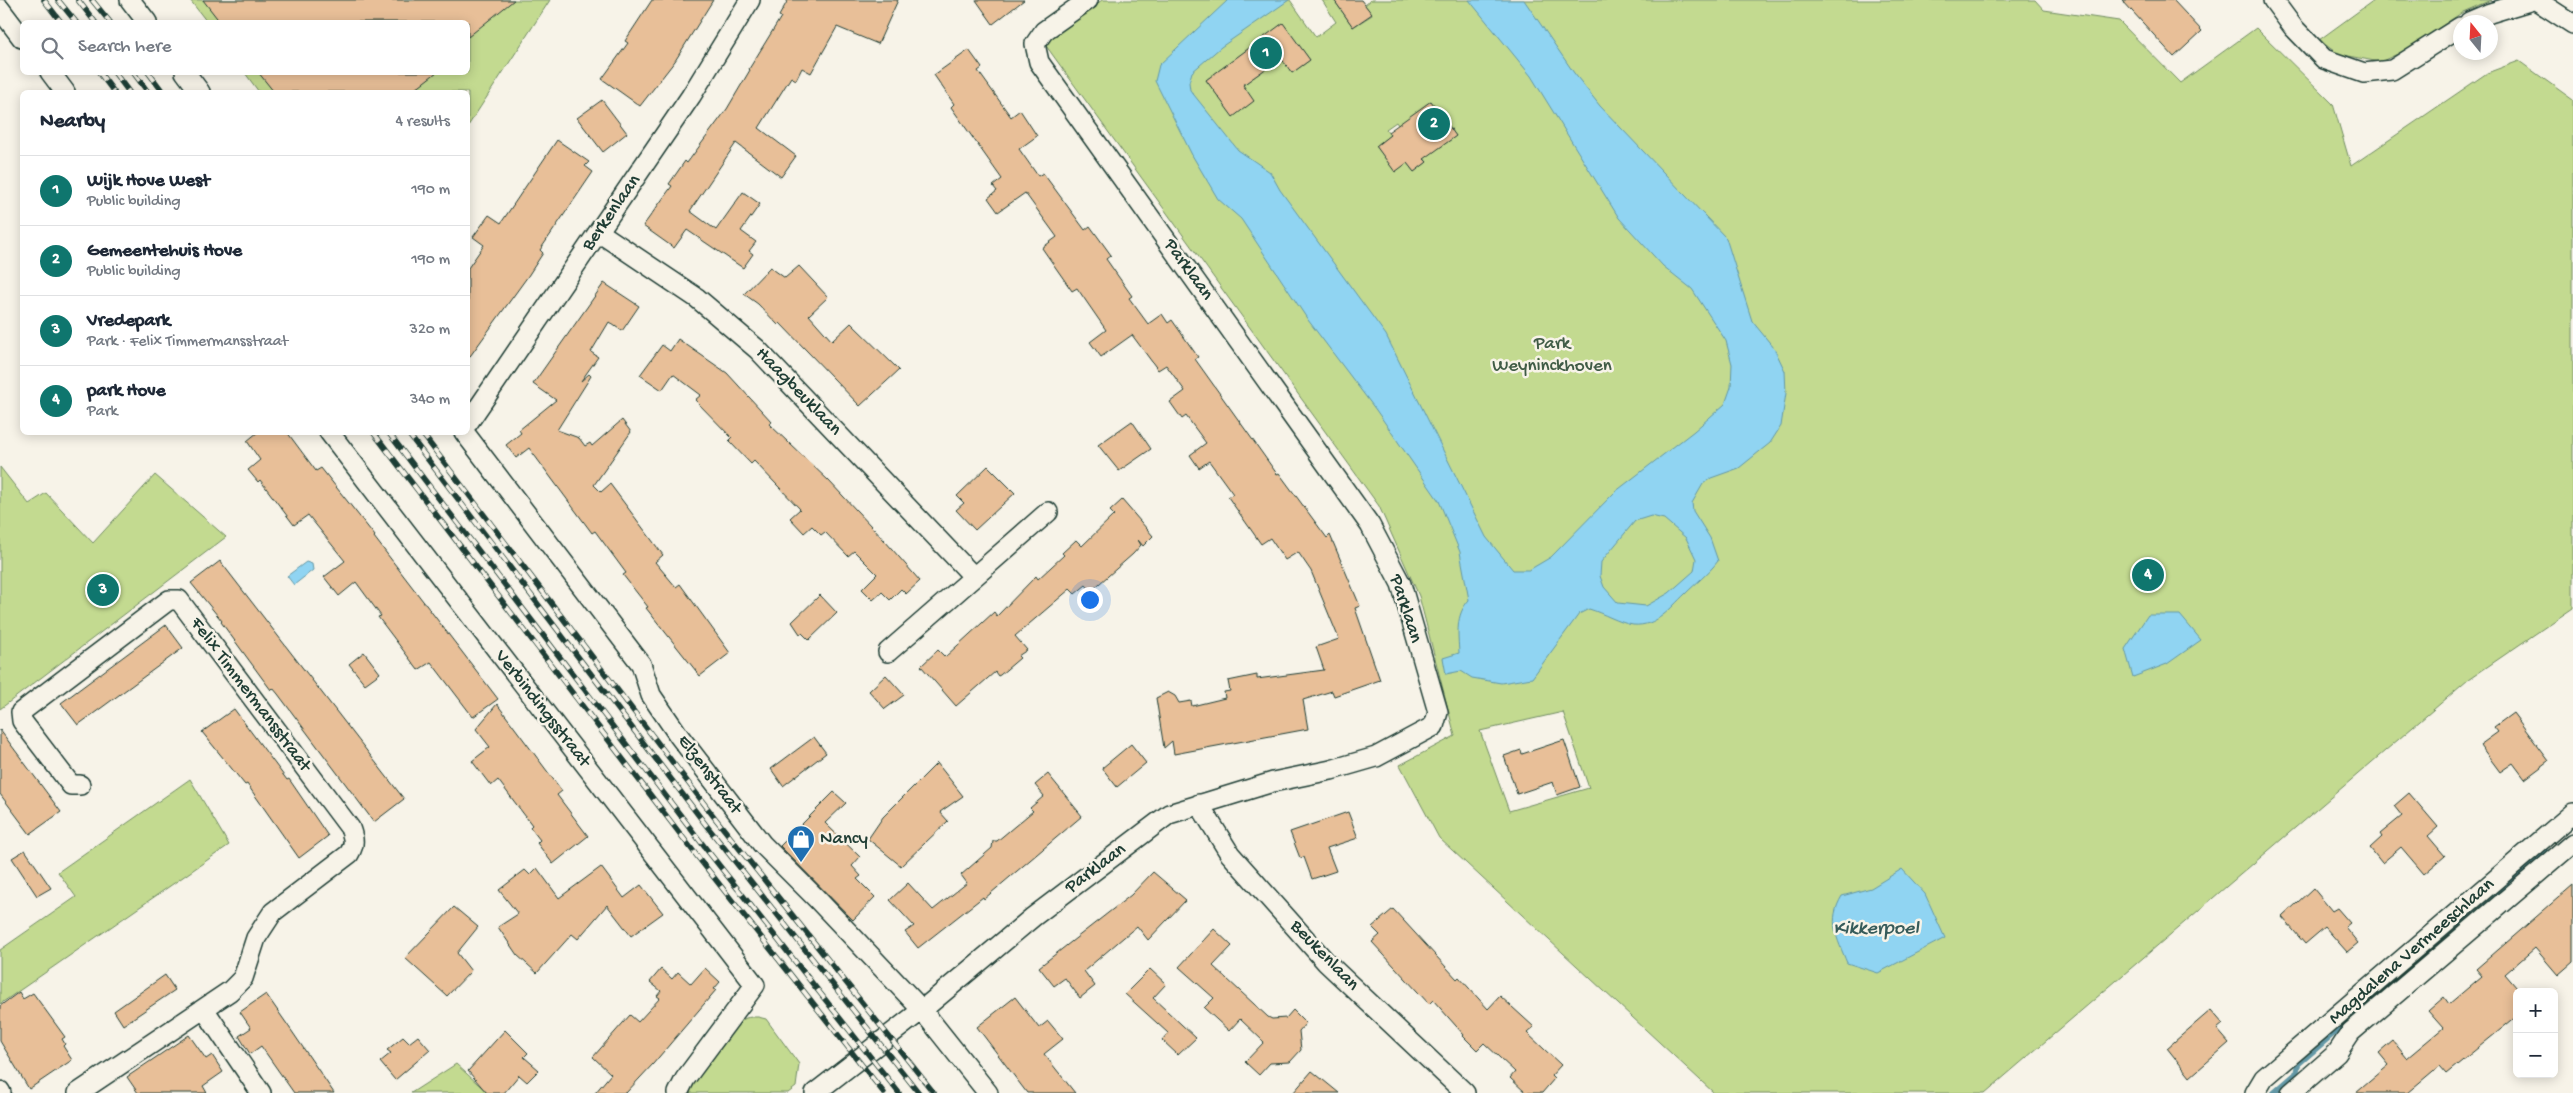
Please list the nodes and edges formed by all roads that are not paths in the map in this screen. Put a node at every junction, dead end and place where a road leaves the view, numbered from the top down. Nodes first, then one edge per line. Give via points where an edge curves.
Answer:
1 (130, 0) edge
2 (750, 0) edge
3 (1088, 0) edge
4 (2273, 0) edge
5 (2534, 0) edge
6 (0, 9) edge
7 (2485, 15) edge
8 (145, 20) edge
9 (2573, 24) edge
10 (2453, 31) edge
11 (20, 35) edge
12 (52, 75) edge
13 (187, 75) edge
14 (64, 90) edge
15 (198, 90) edge
16 (600, 233) junction
17 (470, 420) edge
18 (331, 435) edge
19 (466, 435) edge
20 (1048, 512) dead end
21 (974, 577) junction
22 (888, 652) dead end
23 (80, 785) dead end
24 (1199, 804) junction
25 (2573, 813) edge
26 (2573, 843) edge
27 (204, 1009) junction
28 (922, 1010) junction
29 (836, 1087) edge
30 (78, 1093) edge
31 (261, 1093) edge
32 (678, 1093) edge
33 (815, 1093) edge
34 (988, 1093) edge
35 (1465, 1093) edge
36 (2255, 1093) edge
37 (2291, 1093) edge

1 - 8 street
2 - 16 street, Berkenlaan
3 - 24 street, Parklaan via 1044,31 1035,44 1040,62 1370,525 1400,584 1438,712 1434,726 1376,757
4 - 10 street via 2293,27 2324,59 2364,74 2392,70
5 - 7 street
5 - 9 street
6 - 11 street
12 - 14 street
13 - 15 street
16 - 17 street, Berkenlaan via 543,310
16 - 21 street, Haagbeuklaan via 697,298 757,349
18 - 32 street, Verbindingsstraat via 754,985 685,1078
19 - 28 street, Elzenstraat via 641,664 651,695 762,844
20 - 21 street
21 - 22 street
23 - 27 street, Felix Timmermansstraat via 71,785 22,721 20,712 169,600 179,600 350,828 354,847 349,854 273,912 256,938 243,978
24 - 28 street, Parklaan via 1169,814 1033,917
24 - 35 street, Beukenlaan via 1230,854 1326,962
25 - 36 street, Magdalena Vermeeschlaan via 2264,1078
26 - 37 street, Magdalena Vermeeschlaan via 2351,1032 2336,1053
27 - 30 street, Felix Timmermansstraat
27 - 31 street
28 - 29 street, Parklaan
28 - 34 street, Elzenstraat
29 - 33 street, Parklaan

